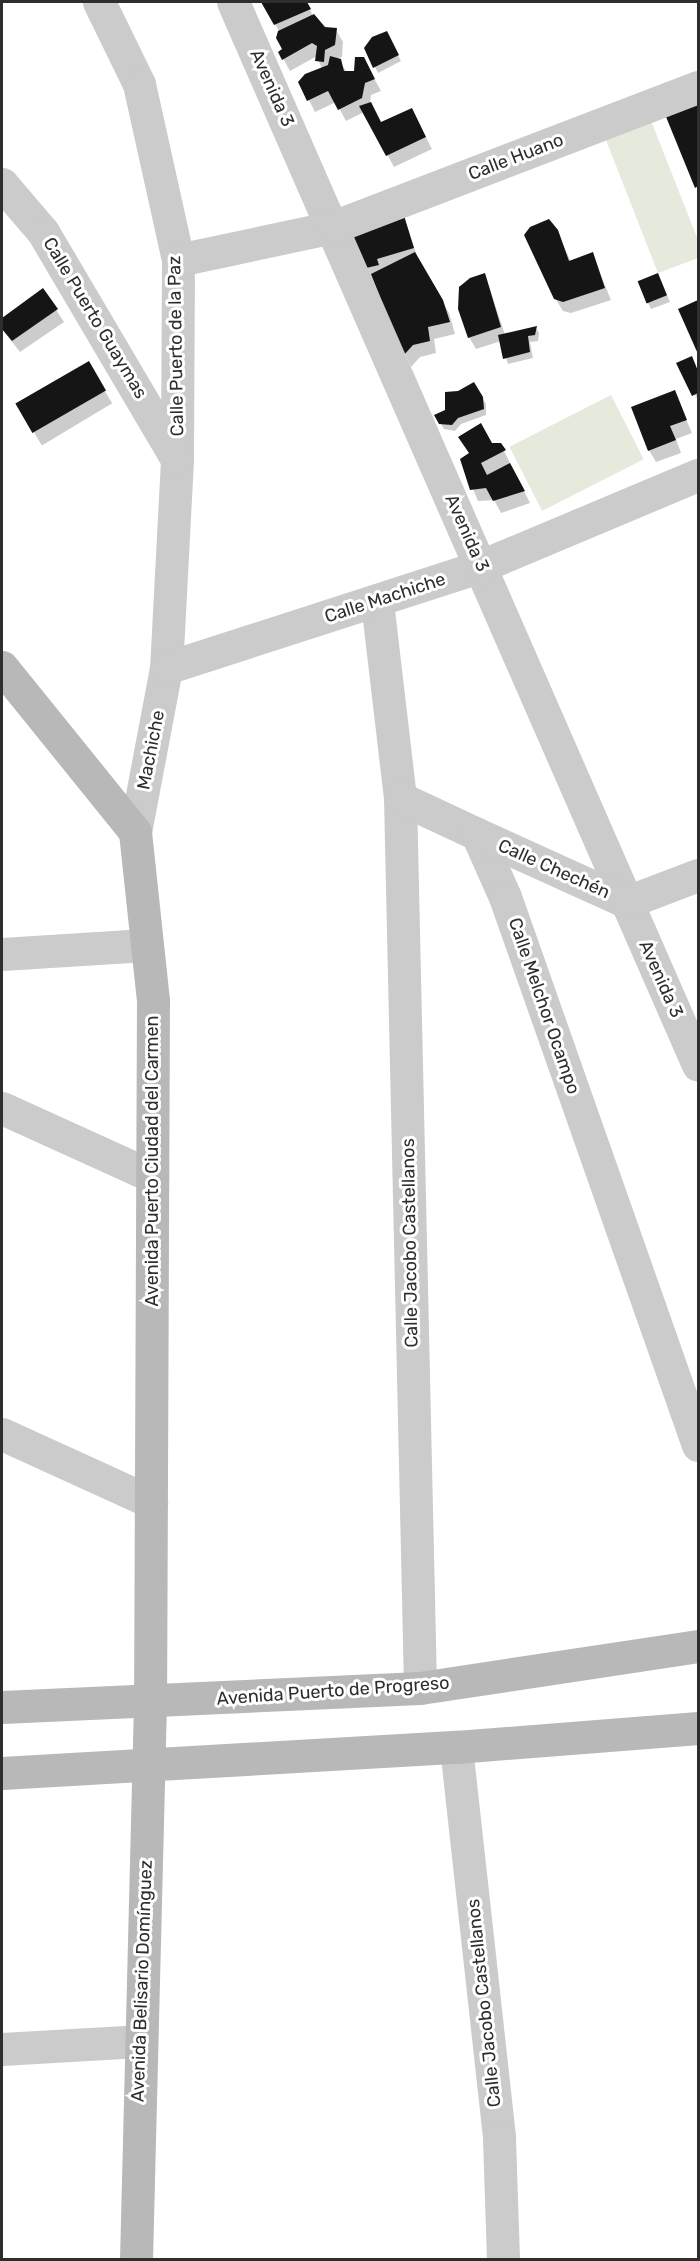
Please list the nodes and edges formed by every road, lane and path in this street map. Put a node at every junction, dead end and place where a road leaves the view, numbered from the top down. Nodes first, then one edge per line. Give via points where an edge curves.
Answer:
1 (99, 2) edge
2 (233, 2) edge
3 (699, 87) edge
4 (2, 184) edge
5 (333, 226) junction
6 (178, 260) junction
7 (177, 460) junction
8 (699, 475) edge
9 (481, 566) junction
10 (377, 603) junction
11 (166, 668) junction
12 (3, 672) edge
13 (400, 798) junction
14 (135, 832) junction
15 (477, 834) junction
16 (699, 875) edge
17 (627, 902) junction
18 (146, 945) junction
19 (2, 954) edge
20 (699, 1065) edge
21 (2, 1108) edge
22 (152, 1176) junction
23 (2, 1434) edge
24 (699, 1445) edge
25 (151, 1502) junction
26 (699, 1646) edge
27 (420, 1689) junction
28 (150, 1703) junction
29 (2, 1707) edge
30 (699, 1728) edge
31 (456, 1747) junction
32 (148, 1765) junction
33 (2, 1773) edge
34 (139, 2041) junction
35 (2, 2049) edge
36 (136, 2259) edge
37 (503, 2259) edge

1 - 6 street, Calle Puerto de la Paz via 139,84
2 - 5 street, Avenida 3
3 - 5 street, Calle Huano
4 - 7 street, Calle Puerto Guaymas via 43,232
5 - 6 street, Calle Huano
5 - 9 street, Avenida 3
6 - 7 street, Calle Puerto de la Paz
7 - 11 street, Calle Puerto de la Paz
8 - 9 street, Calle Machiche
9 - 10 street, Calle Machiche
9 - 17 street, Avenida 3
10 - 11 street, Calle Machiche
10 - 13 street
11 - 14 street, Machiche
12 - 14 main road
13 - 15 street
13 - 27 street, Calle Jacobo Castellanos
14 - 18 main road, Avenida Puerto Ciudad del Carmen
15 - 17 street, Calle Chechén
15 - 24 street, Calle Melchor Ocampo via 506,897
16 - 17 street, Calle Chechén
17 - 20 street, Avenida 3
18 - 19 street
18 - 22 main road, Avenida Puerto Ciudad del Carmen via 153,1000
21 - 22 street
22 - 25 main road, Avenida Puerto Ciudad del Carmen
23 - 25 street
25 - 28 main road, Avenida Puerto Ciudad del Carmen
26 - 27 main road, Avenida Puerto de Progreso
27 - 28 main road, Avenida Puerto de Progreso
28 - 29 main road, Avenida Puerto de Progreso
28 - 32 main road, Avenida Belisario Domínguez
30 - 31 main road
31 - 32 main road
31 - 37 street, Calle Jacobo Castellanos via 499,2138
32 - 33 main road
32 - 34 main road, Avenida Belisario Domínguez
34 - 35 street
34 - 36 main road, Avenida Belisario Domínguez

